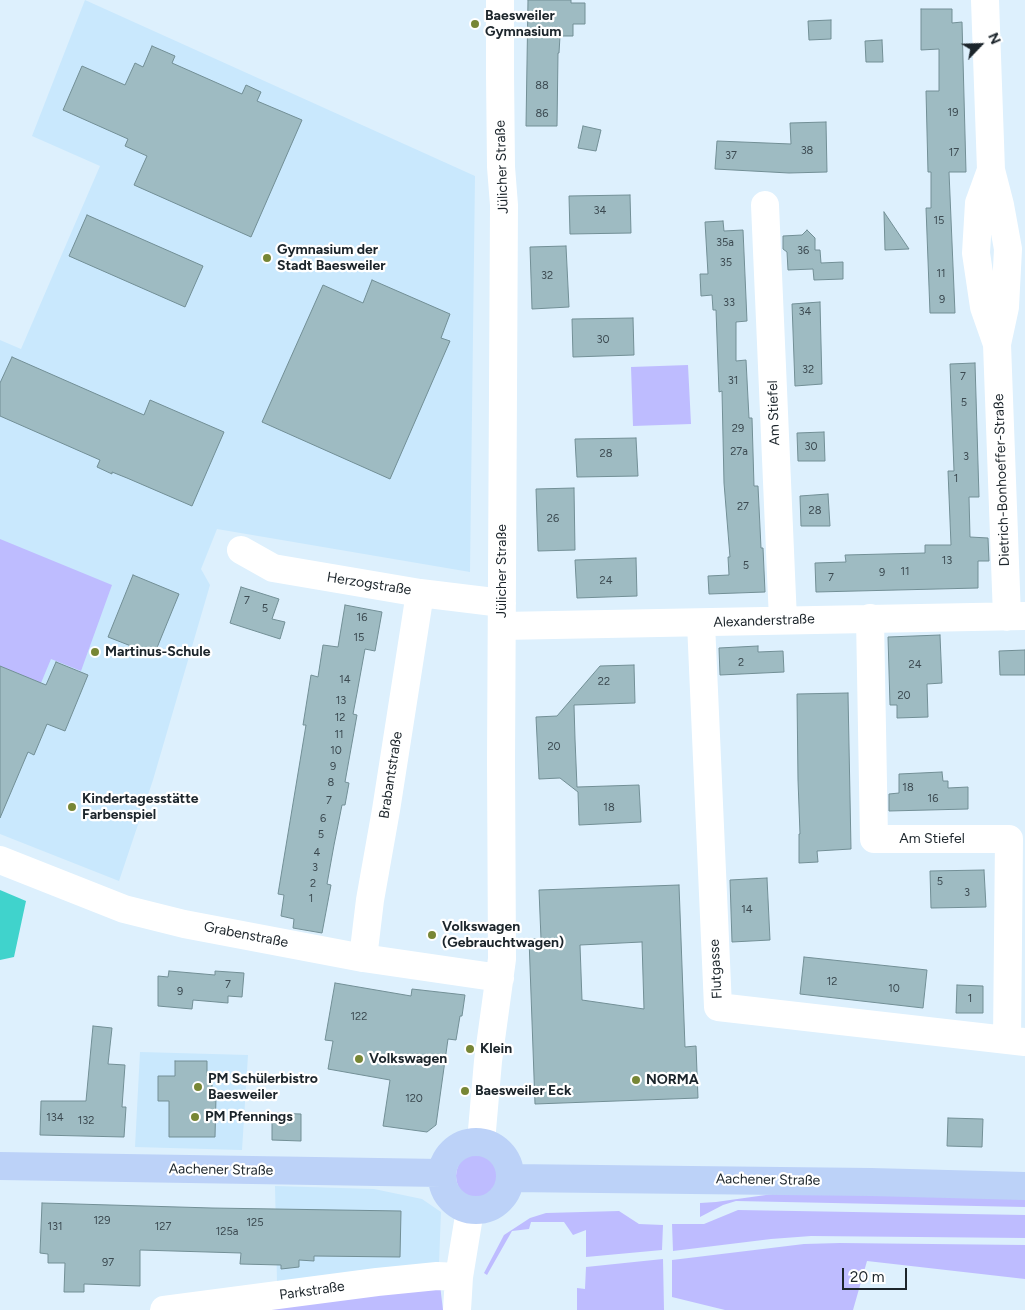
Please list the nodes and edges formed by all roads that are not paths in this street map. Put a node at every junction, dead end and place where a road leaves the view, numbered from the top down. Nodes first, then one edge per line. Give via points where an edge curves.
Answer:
1 (500, 0) edge
2 (985, 0) edge
3 (765, 205) dead end
4 (241, 550) dead end
5 (420, 593) junction
6 (502, 614) junction
7 (1016, 617) edge
8 (870, 618) junction
9 (783, 620) junction
10 (701, 623) junction
11 (0, 860) edge
12 (364, 958) junction
13 (500, 978) junction
14 (1016, 1041) edge
15 (481, 1142) junction
16 (0, 1166) edge
17 (441, 1174) junction
18 (510, 1178) junction
19 (1025, 1186) edge
20 (470, 1210) junction
21 (459, 1277) junction
22 (164, 1310) edge
23 (458, 1310) edge

1 - 6 street, Jülicher Straße via 504,205
2 - 7 street, Dietrich-Bonhoeffer-Straße via 991,170 1008,249 1005,307 997,344
3 - 9 street, Am Stiefel
4 - 5 street, Herzogstraße via 273,568
5 - 6 street, Herzogstraße
5 - 12 street, Brabantstraße via 370,900
6 - 10 street, Alexanderstraße
6 - 13 street, Jülicher Straße
7 - 8 street, Alexanderstraße
8 - 9 street, Alexanderstraße
8 - 14 street, Am Stiefel via 874,839 1009,839
9 - 10 street, Alexanderstraße
10 - 14 street, Flutgasse via 718,1007
11 - 12 street, Grabenstraße via 124,909 184,924
12 - 13 street, Grabenstraße
13 - 15 street, Jülicher Straße
15 - 17 main road via 470,1142 450,1153
15 - 18 main road via 500,1150 508,1163
16 - 17 main road, Aachener Straße
17 - 20 main road via 449,1197 458,1206
18 - 19 main road, Aachener Straße
18 - 20 main road via 508,1189 497,1203 482,1210
20 - 21 street
21 - 22 street, Parkstraße via 377,1282
21 - 23 street

